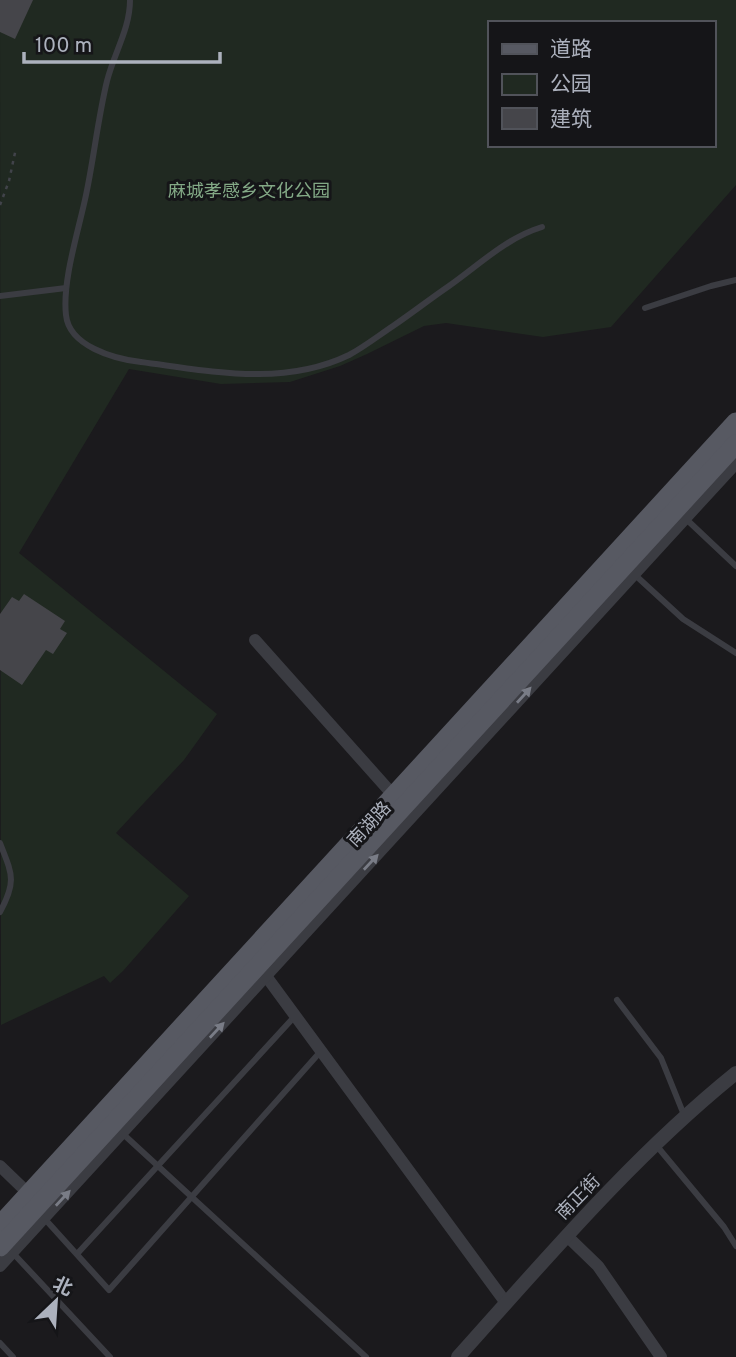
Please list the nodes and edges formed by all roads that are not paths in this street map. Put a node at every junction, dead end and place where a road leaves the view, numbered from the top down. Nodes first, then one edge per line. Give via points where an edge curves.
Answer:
1 (130, 0) edge
2 (542, 227) dead end
3 (736, 280) edge
4 (66, 288) junction
5 (0, 296) edge
6 (645, 307) dead end
7 (736, 422) edge
8 (736, 444) edge
9 (735, 465) edge
10 (685, 518) junction
11 (736, 566) edge
12 (634, 574) junction
13 (255, 640) dead end
14 (736, 653) edge
15 (394, 796) junction
16 (0, 843) edge
17 (0, 912) edge
18 (266, 976) junction
19 (617, 1000) dead end
20 (295, 1016) junction
21 (321, 1051) junction
22 (736, 1073) edge
23 (685, 1118) junction
24 (122, 1133) junction
25 (656, 1145) junction
26 (158, 1166) junction
27 (0, 1167) edge
28 (29, 1194) junction
29 (191, 1198) junction
30 (44, 1218) junction
31 (0, 1225) edge
32 (567, 1236) junction
33 (736, 1246) edge
34 (6, 1250) edge
35 (77, 1254) junction
36 (0, 1266) edge
37 (506, 1303) junction
38 (0, 1343) edge
39 (13, 1357) edge
40 (110, 1357) edge
41 (366, 1357) edge
42 (458, 1357) edge
43 (661, 1357) edge

1 - 4 lane via 125,34 107,80
2 - 4 lane via 509,242 362,348 333,362 282,373 206,371 131,361 94,349 78,339 68,324
3 - 6 lane
4 - 5 lane
7 - 15 main road, 南湖路
8 - 34 main road, 南湖路
9 - 10 street
10 - 11 lane
10 - 12 street
12 - 14 lane via 683,619
18 -> 12 street
13 - 15 street
15 - 28 main road, 南湖路
16 - 17 lane via 12,881
18 - 20 street
24 -> 18 street
19 - 23 lane via 661,1058
20 - 21 street
20 - 26 lane
21 - 29 lane
21 - 37 street
22 - 23 street, 南正街
23 - 25 street, 南正街
24 - 26 lane
30 -> 24 street
25 - 32 street, 南正街
25 - 33 lane
26 - 29 lane
26 - 35 lane
27 - 28 street
28 - 31 main road, 南湖路
29 - 35 lane via 109,1290
29 - 41 lane
30 - 34 street
30 - 35 lane
32 - 37 street, 南正街
32 - 43 street via 598,1266
34 - 36 street
34 - 40 lane
37 - 42 street, 南正街
38 - 39 lane

